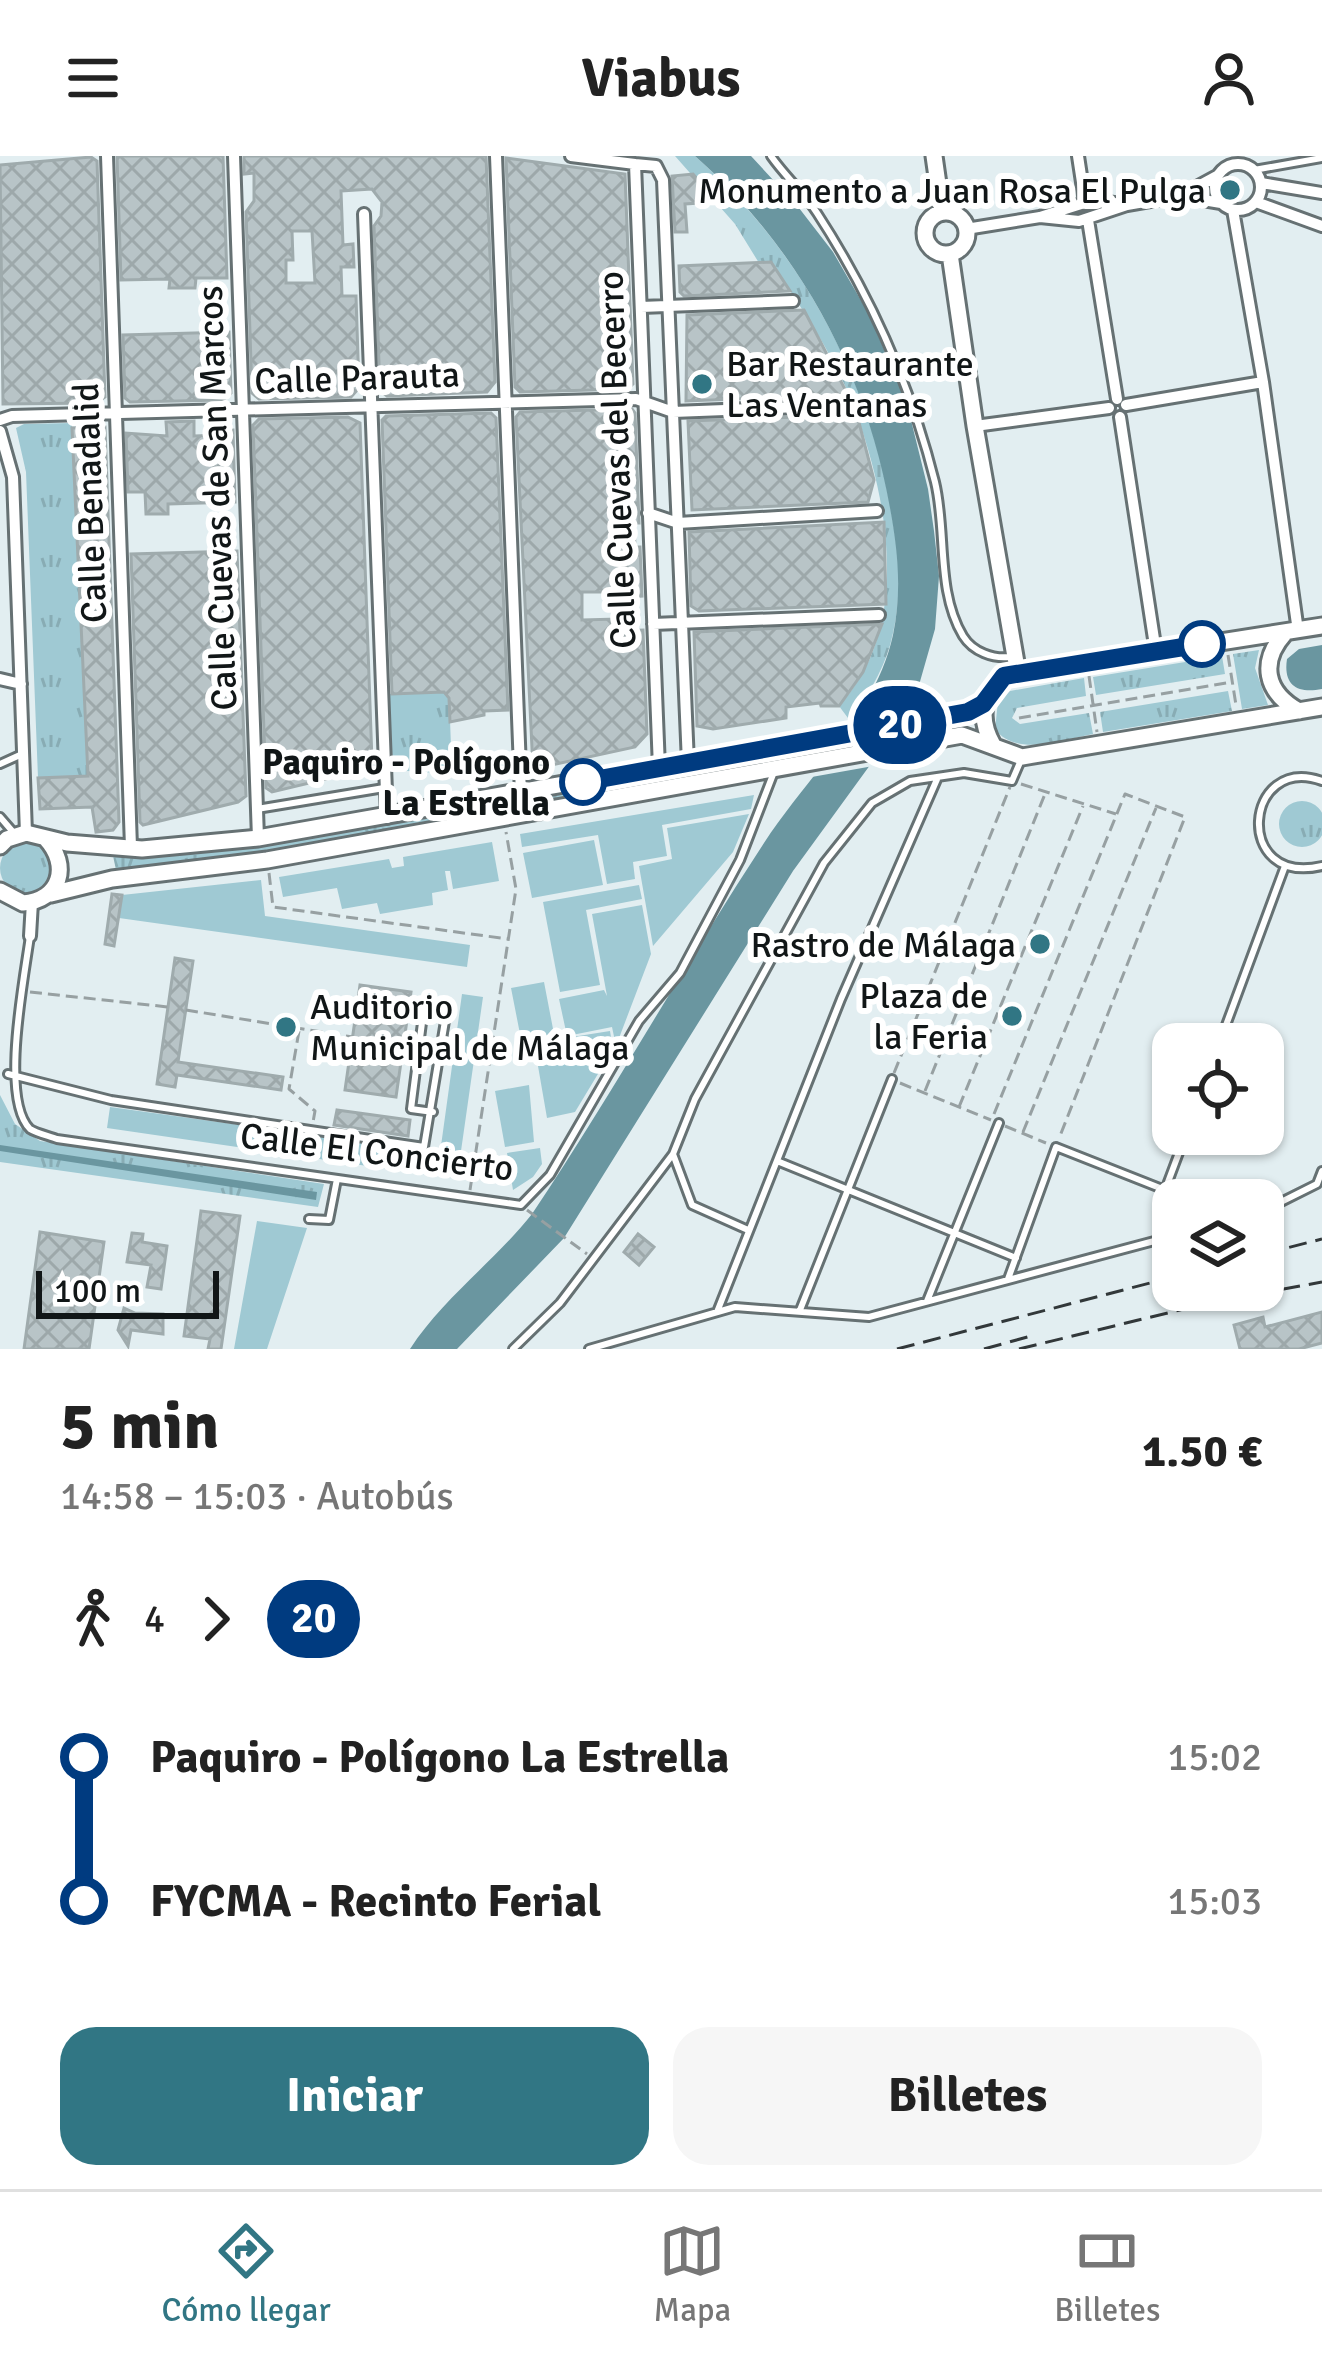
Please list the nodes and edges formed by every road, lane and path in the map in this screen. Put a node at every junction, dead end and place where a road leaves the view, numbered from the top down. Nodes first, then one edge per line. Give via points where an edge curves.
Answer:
1 (106, 156) edge
2 (234, 156) edge
3 (496, 156) edge
4 (571, 156) edge
5 (770, 156) edge
6 (934, 156) edge
7 (1078, 156) edge
8 (1322, 158) edge
9 (1227, 161) edge
10 (643, 162) edge
11 (1254, 170) junction
12 (1217, 176) junction
13 (1261, 183) junction
14 (1322, 194) edge
15 (1179, 196) junction
16 (1085, 202) junction
17 (1221, 202) junction
18 (1256, 202) junction
19 (1127, 205) junction
20 (1233, 210) junction
21 (942, 212) junction
22 (364, 214) dead end
23 (1040, 217) junction
24 (1088, 220) junction
25 (1322, 226) edge
26 (966, 229) junction
27 (950, 254) junction
28 (793, 301) dead end
29 (668, 306) junction
30 (641, 307) junction
31 (1263, 382) junction
32 (507, 402) junction
33 (644, 402) junction
34 (849, 405) dead end
35 (369, 406) junction
36 (1118, 407) junction
37 (242, 411) junction
38 (673, 412) junction
39 (116, 413) junction
40 (0, 420) edge
41 (975, 426) junction
42 (0, 431) edge
43 (878, 512) dead end
44 (648, 513) junction
45 (678, 523) junction
46 (878, 615) dead end
47 (652, 624) junction
48 (682, 624) junction
49 (1322, 626) edge
50 (1291, 632) junction
51 (1156, 652) junction
52 (1227, 653) dead end
53 (1087, 662) junction
54 (1016, 665) junction
55 (0, 680) edge
56 (1232, 682) junction
57 (21, 684) junction
58 (983, 704) junction
59 (1093, 705) junction
60 (1322, 707) edge
61 (1299, 711) junction
62 (1019, 718) dead end
63 (1240, 722) junction
64 (1100, 744) junction
65 (994, 748) junction
66 (24, 754) junction
67 (1022, 757) junction
68 (688, 763) junction
69 (0, 764) edge
70 (658, 768) junction
71 (775, 769) junction
72 (938, 777) junction
73 (1012, 781) junction
74 (1322, 781) edge
75 (384, 788) junction
76 (1046, 792) junction
77 (521, 794) junction
78 (1084, 804) junction
79 (1156, 806) junction
80 (257, 809) junction
81 (1116, 814) junction
82 (509, 816) junction
83 (0, 818) edge
84 (387, 818) junction
85 (10, 838) edge
86 (258, 838) junction
87 (46, 839) junction
88 (131, 847) junction
89 (267, 860) junction
90 (1285, 866) junction
91 (1322, 866) edge
92 (0, 891) edge
93 (50, 894) junction
94 (32, 902) junction
95 (30, 936) joint
96 (508, 939) junction
97 (22, 991) junction
98 (168, 1007) dead end
99 (186, 1010) dead end
100 (1228, 1023) edge
101 (300, 1029) junction
102 (353, 1037) dead end
103 (8, 1074) junction
104 (892, 1079) junction
105 (924, 1093) junction
106 (959, 1107) junction
107 (433, 1112) junction
108 (995, 1122) junction
109 (312, 1130) junction
110 (1023, 1133) junction
111 (1056, 1147) junction
112 (673, 1154) junction
113 (1178, 1155) edge
114 (777, 1161) junction
115 (1322, 1171) edge
116 (337, 1178) junction
117 (849, 1190) junction
118 (469, 1197) junction
119 (1284, 1200) edge
120 (530, 1213) dead end
121 (309, 1220) dead end
122 (749, 1231) junction
123 (954, 1233) junction
124 (1152, 1241) edge
125 (1016, 1258) junction
126 (594, 1259) junction
127 (1008, 1279) junction
128 (927, 1301) junction
129 (716, 1312) junction
130 (800, 1312) junction
131 (513, 1349) edge
132 (589, 1349) edge

1 - 39 street, Calle Benadalid
2 - 37 street, Calle Cuevas de San Marcos
3 - 32 street
4 - 10 street
5 - 54 lane via 814,208 863,289 905,384 937,488 948,592 964,639
6 - 21 main road
7 - 16 street
8 - 11 lane
9 - 11 street
9 - 12 street
10 - 29 street, Calle Cuevas del Becerro via 663,180
10 - 30 street, Calle Cuevas del Becerro
11 - 13 street
12 - 15 street
12 - 17 street
13 - 14 street
13 - 18 street
15 - 17 street
15 - 19 street
16 - 19 street
16 - 23 street
17 - 20 street
18 - 20 street
18 - 25 street
19 - 24 street
20 - 31 street
21 - 26 main road
21 - 27 main road via 929,219 925,237 933,250
22 - 35 street
23 - 24 street
23 - 26 street
24 - 36 street
26 - 27 main road via 961,248
27 - 41 main road
28 - 29 street
29 - 30 street
29 - 38 street, Calle Cuevas del Becerro
30 - 33 street, Calle Cuevas del Becerro
31 - 36 street
31 - 50 street
32 - 33 street, Calle Parauta
32 - 35 street, Calle Parauta
32 - 77 street
33 - 38 street, Calle Parauta
33 - 44 street, Calle Cuevas del Becerro
34 - 38 street
35 - 37 street, Calle Parauta
35 - 75 street
36 - 41 street
36 - 51 street
37 - 39 street, Calle Parauta
37 - 80 street, Calle Cuevas de San Marcos
38 - 45 street, Calle Cuevas del Becerro
39 - 40 street, Calle Parauta
39 - 88 street, Calle Benadalid
41 - 54 main road
42 - 57 street via 13,477
43 - 45 street
44 - 45 street
44 - 47 street, Calle Cuevas del Becerro
45 - 48 street, Calle Cuevas del Becerro
46 - 48 street
47 - 48 street
47 - 70 street, Calle Cuevas del Becerro
48 - 68 street, Calle Cuevas del Becerro
49 - 50 main road
50 - 51 main road
50 - 61 main road via 1273,646 1267,675
51 - 53 main road
52 - 56 path
53 - 54 main road
53 - 59 path
54 - 58 main road
55 - 57 street
56 - 59 path
56 - 63 path
57 - 66 street
58 - 65 main road
58 - 68 main road
59 - 62 path
59 - 64 path
60 - 61 main road
61 - 63 main road
63 - 64 main road
64 - 67 main road
65 - 67 main road
65 - 71 main road via 962,735
66 - 69 lane
66 - 85 street
67 - 73 lane
68 - 70 main road
70 - 77 main road
71 - 82 main road
71 - 118 lane, Calle El Concierto via 740,860 680,973 639,1021 550,1174 521,1205
72 - 73 lane
72 - 112 lane via 872,803 824,863
72 - 114 lane
73 - 76 path
73 - 104 path
74 - 90 lane via 1287,780 1263,801 1258,832
75 - 80 lane
75 - 84 street
76 - 78 path
76 - 105 path
77 - 84 main road
78 - 81 path
78 - 106 path
79 - 81 path via 1125,794
79 - 110 path
79 - 111 path via 1185,817
80 - 86 street, Calle Cuevas de San Marcos
81 - 108 path
82 - 89 main road
82 - 96 path via 505,839 516,889
83 - 85 lane
84 - 86 main road
85 - 87 main road
86 - 88 main road
87 - 88 main road
87 - 93 main road via 61,865
89 - 93 main road
89 - 96 path via 273,908
90 - 91 lane
90 - 100 lane
92 - 94 main road
93 - 94 main road
94 - 95 street
95 - 97 lane
96 - 118 path
97 - 98 path
97 - 103 lane
99 - 101 path
101 - 102 path
101 - 109 path via 289,1088 315,1111
103 - 109 lane via 111,1100
103 - 116 lane, Calle El Concierto via 28,1128 57,1139
104 - 105 path
104 - 117 lane
105 - 106 path
106 - 108 path
107 - 107 lane via 447,1009 424,1006 410,1109
107 - 109 lane via 424,1147
108 - 110 path
108 - 123 lane
110 - 111 path
111 - 113 lane via 1165,1190
111 - 125 lane
112 - 122 lane via 692,1205
112 - 126 lane
114 - 117 lane
114 - 122 lane
115 - 119 lane via 1317,1184
116 - 118 lane, Calle El Concierto
116 - 121 lane via 329,1220
117 - 123 lane
117 - 130 lane
120 - 126 path
122 - 129 lane
123 - 125 lane
123 - 128 lane
124 - 127 lane
125 - 127 lane
126 - 131 lane
127 - 128 lane
128 - 130 lane via 869,1317
129 - 130 lane
129 - 132 lane

